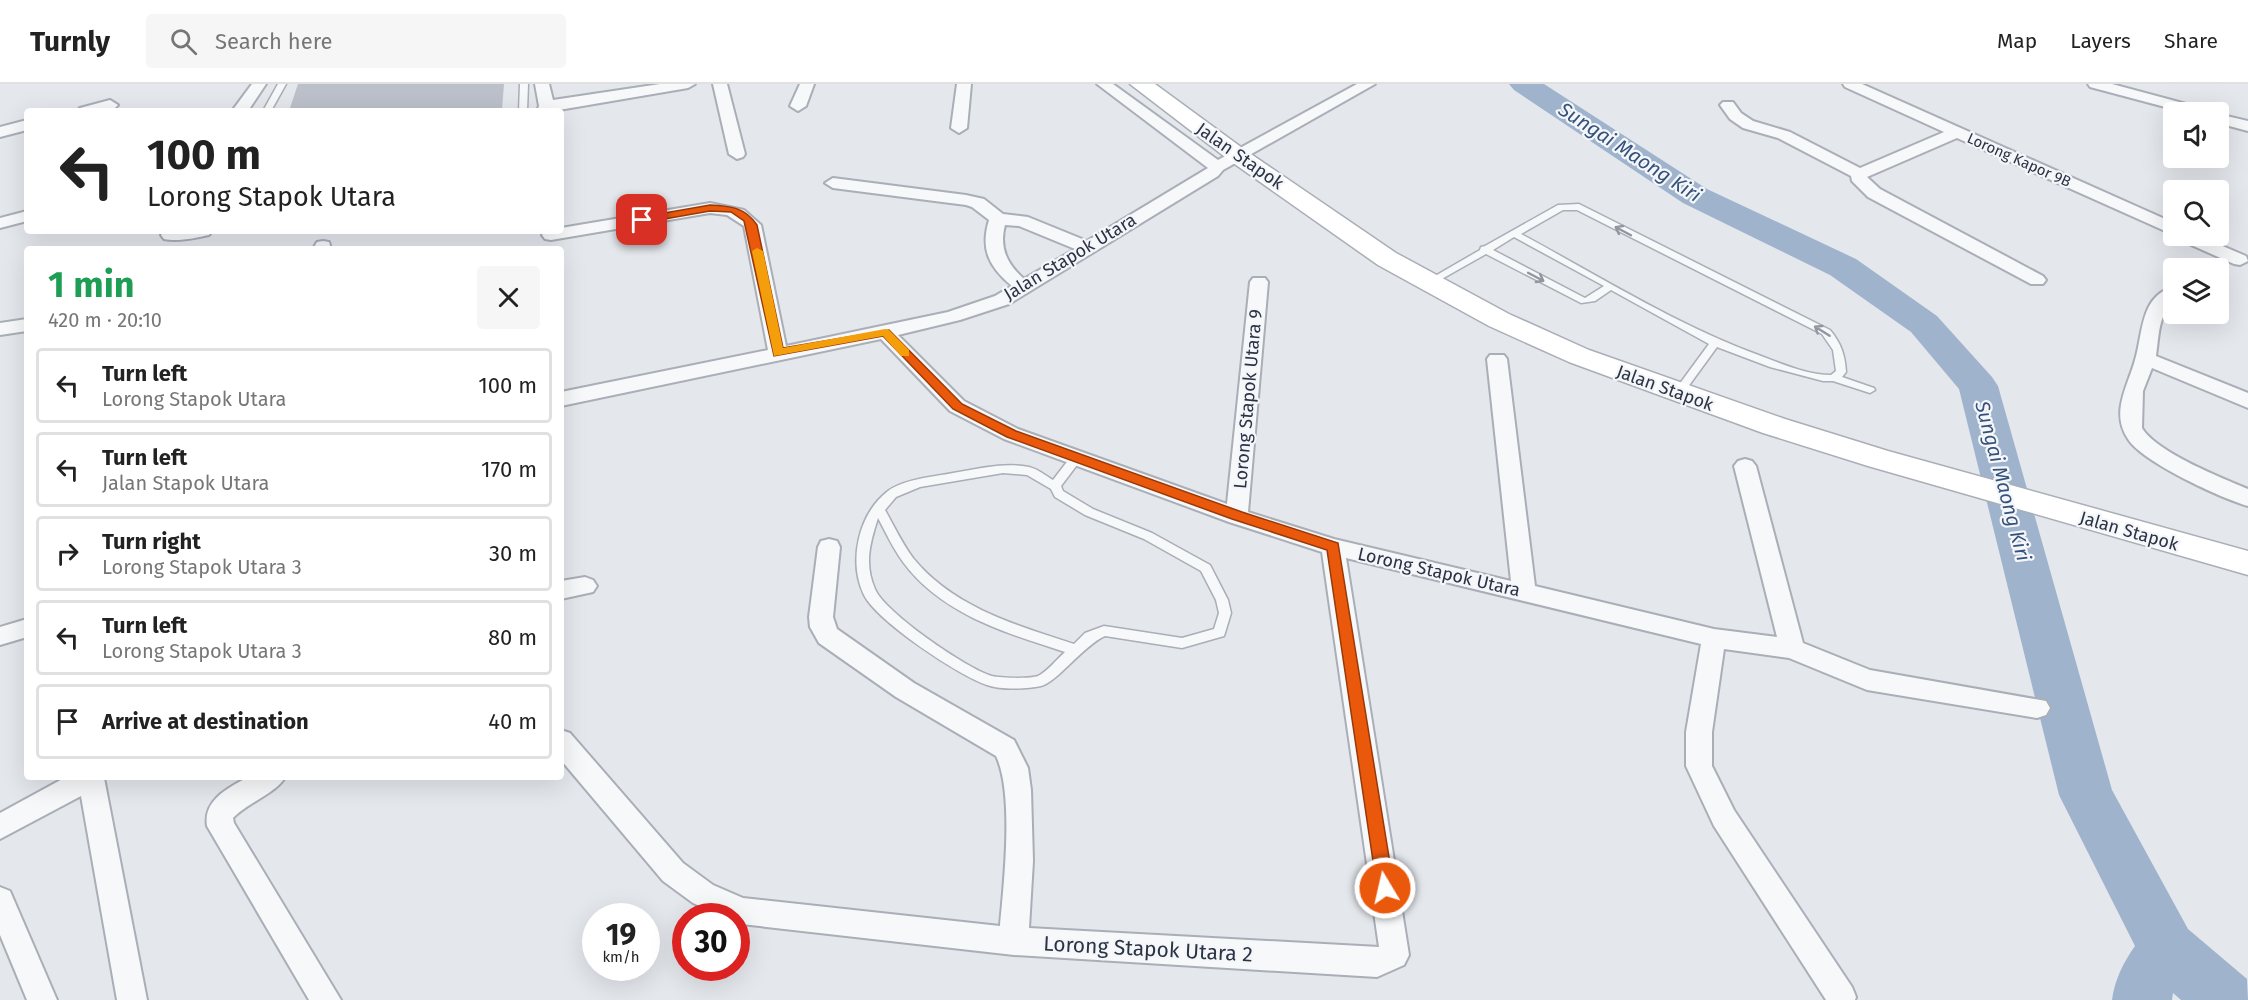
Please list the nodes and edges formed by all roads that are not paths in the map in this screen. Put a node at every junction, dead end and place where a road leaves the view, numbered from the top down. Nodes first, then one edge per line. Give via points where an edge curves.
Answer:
1 (259, 84) edge
2 (282, 84) edge
3 (524, 84) edge
4 (542, 84) edge
5 (688, 84) edge
6 (720, 84) edge
7 (807, 84) edge
8 (964, 84) edge
9 (1104, 84) edge
10 (1141, 84) edge
11 (1368, 84) edge
12 (1850, 84) edge
13 (2095, 84) edge
14 (2163, 102) edge
15 (111, 105) dead end
16 (1728, 105) dead end
17 (798, 106) dead end
18 (98, 108) edge
19 (242, 108) edge
20 (269, 108) edge
21 (523, 108) edge
22 (546, 108) edge
23 (552, 108) edge
24 (2229, 121) edge
25 (24, 126) edge
26 (2248, 126) edge
27 (959, 128) dead end
28 (0, 132) edge
29 (1957, 132) junction
30 (737, 154) dead end
31 (1227, 161) junction
32 (1860, 174) junction
33 (833, 183) dead end
34 (24, 217) edge
35 (998, 219) junction
36 (0, 223) edge
37 (2163, 225) edge
38 (1513, 233) junction
39 (188, 234) edge
40 (168, 238) edge
41 (551, 238) edge
42 (2212, 246) edge
43 (1086, 247) junction
44 (1484, 249) junction
45 (2244, 258) edge
46 (2229, 265) edge
47 (2037, 280) dead end
48 (1259, 282) dead end
49 (1428, 283) junction
50 (1024, 286) junction
51 (1611, 286) junction
52 (2163, 300) edge
53 (24, 325) edge
54 (0, 329) edge
55 (885, 332) junction
56 (1715, 343) junction
57 (778, 353) junction
58 (2146, 358) junction
59 (1497, 359) dead end
60 (1834, 378) junction
61 (1870, 390) dead end
62 (1678, 393) junction
63 (564, 398) edge
64 (2248, 401) edge
65 (1077, 458) junction
66 (1745, 466) dead end
67 (1055, 486) junction
68 (2248, 498) edge
69 (879, 509) junction
70 (1237, 516) junction
71 (1333, 547) junction
72 (829, 548) dead end
73 (2248, 563) edge
74 (585, 585) dead end
75 (564, 589) edge
76 (1524, 592) junction
77 (24, 629) edge
78 (0, 636) edge
79 (1714, 638) junction
80 (1076, 650) junction
81 (1792, 650) junction
82 (2037, 708) dead end
83 (564, 745) edge
84 (85, 780) edge
85 (91, 780) edge
86 (267, 780) edge
87 (0, 827) edge
88 (0, 900) edge
89 (1014, 941) junction
90 (1841, 997) dead end
91 (42, 1000) edge
92 (132, 1000) edge
93 (326, 1000) edge

1 - 19 street
2 - 20 lane
3 - 21 lane
4 - 22 street
5 - 23 street
6 - 30 street
7 - 17 street
8 - 27 street
9 - 31 street
10 - 31 main road, Jalan Stapok
11 - 31 street, Jalan Stapok Utara
12 - 29 street
13 - 14 street
15 - 18 street
16 - 32 street via 1748,125 1784,135
24 - 26 street
25 - 28 street
29 - 32 street, Lorong Kapor 9B
29 - 37 street, Lorong Kapor 9B
31 - 43 street, Jalan Stapok Utara
31 - 49 main road, Jalan Stapok
32 - 47 street via 1858,178 1874,193
33 - 35 street via 949,196 978,203
34 - 36 street
35 - 43 street via 1022,221
35 - 50 street via 992,241 997,254 1012,279
38 - 44 lane
38 - 51 lane
60 -> 38 lane via 1841,372 1840,351 1826,332 1579,207 1561,207
39 - 40 street
41 - 57 street via 710,208 733,210 752,225
42 - 45 street
43 - 50 street, Jalan Stapok Utara
44 - 49 lane
44 -> 51 lane via 1584,302
45 - 46 street
48 - 70 street, Lorong Stapok Utara 9
49 - 62 main road, Jalan Stapok via 1579,356
50 - 55 street, Jalan Stapok Utara via 1002,300
51 - 56 lane
52 - 58 street via 2151,318
53 - 54 street
55 - 57 street, Jalan Stapok Utara
55 - 65 street, Lorong Stapok Utara via 957,406 1011,434
56 - 60 lane via 1774,365
56 - 62 lane
57 - 63 street, Jalan Stapok Utara
58 - 64 street
58 - 68 street via 2134,388 2134,436 2188,471
59 - 76 street
60 - 61 lane
62 - 73 main road, Jalan Stapok via 1880,459
65 - 67 lane
65 - 70 street, Lorong Stapok Utara
66 - 81 street
67 - 69 lane via 1029,471 993,471 918,483 892,494
67 - 80 lane via 1059,494 1089,512 1148,536 1206,568 1219,590 1225,613 1219,632 1182,643 1104,632 1090,637
69 - 80 lane via 908,560 938,592 993,623
69 - 80 lane via 863,545 862,568 870,594 908,630 954,663 990,681 1025,683 1041,681
70 - 71 street, Lorong Stapok Utara
71 - 76 street, Lorong Stapok Utara
71 - 89 street, Lorong Stapok Utara 2 via 1394,955 1377,963
72 - 89 street via 821,617 828,636 905,690 1005,748 1015,768 1019,861
74 - 75 street
76 - 79 street, Lorong Stapok Utara
77 - 78 street
79 - 81 street, Lorong Stapok Utara
79 - 90 street via 1699,732 1699,766 1724,818
81 - 82 street, Lorong Stapok Utara via 1867,680
83 - 89 street, Lorong Stapok Utara 2 via 673,872 703,894 741,910
84 - 87 street
85 - 92 street
86 - 93 street via 235,798 219,814 221,826
88 - 91 street

